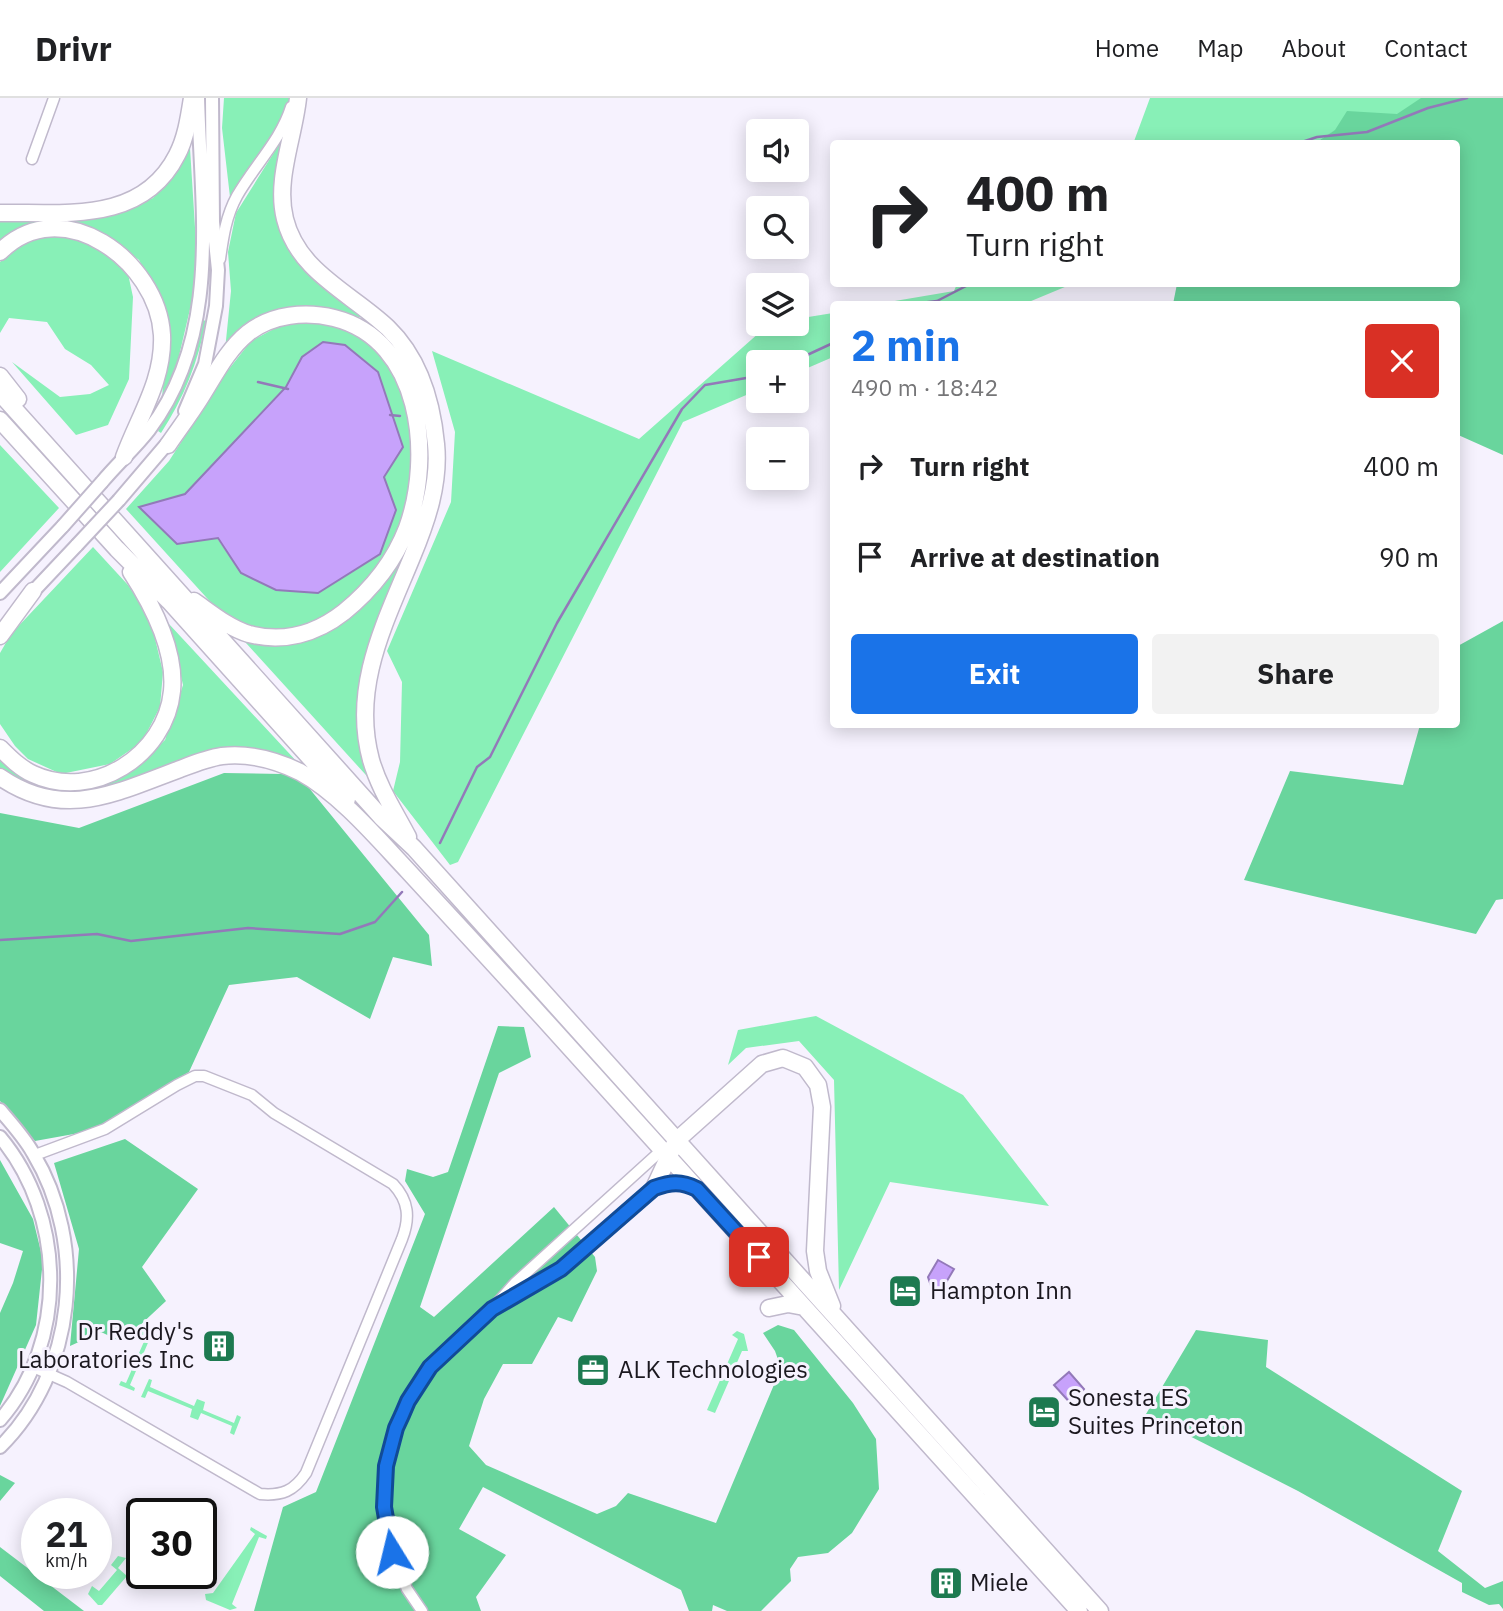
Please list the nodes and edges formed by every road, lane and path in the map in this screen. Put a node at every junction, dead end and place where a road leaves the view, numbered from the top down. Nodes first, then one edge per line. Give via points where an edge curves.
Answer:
1 (54, 98) edge
2 (192, 98) edge
3 (198, 98) edge
4 (212, 98) edge
5 (295, 98) edge
6 (32, 159) dead end
7 (0, 214) edge
8 (0, 252) edge
9 (218, 270) junction
10 (0, 376) edge
11 (0, 393) edge
12 (0, 420) edge
13 (45, 443) junction
14 (168, 445) junction
15 (124, 457) junction
16 (117, 550) junction
17 (178, 590) junction
18 (33, 591) junction
19 (0, 593) edge
20 (0, 623) edge
21 (0, 636) edge
22 (0, 748) edge
23 (1, 778) edge
24 (369, 830) junction
25 (414, 848) junction
26 (0, 1110) edge
27 (0, 1137) edge
28 (669, 1149) junction
29 (34, 1155) junction
30 (654, 1188) junction
31 (697, 1189) junction
32 (774, 1274) junction
33 (804, 1307) junction
34 (492, 1309) junction
35 (835, 1315) junction
36 (33, 1367) junction
37 (49, 1374) junction
38 (0, 1420) edge
39 (0, 1447) edge
40 (1056, 1585) junction
41 (422, 1611) edge
42 (1062, 1611) edge
43 (1079, 1611) edge
44 (1100, 1611) edge

1 - 6 street
2 - 7 highway via 177,155 166,172 133,200 92,211
3 - 15 street via 203,260 197,323 162,410
4 - 9 street
5 - 9 street via 285,123 229,212
5 - 25 highway via 282,199 290,235 310,265 402,343 428,397 433,422 432,502 377,640 365,698 372,761
8 - 15 highway via 27,233 71,229 120,253 139,275 155,304 162,333 161,362
9 - 14 street via 205,364
10 - 13 highway
11 - 13 highway
12 - 16 highway
13 - 17 highway
14 - 17 highway via 228,354 249,332 293,314 329,316 371,334 404,377 419,437 420,465 406,530 374,585 334,620 315,630 268,638 232,626
14 - 18 street, bridge
15 - 19 street, bridge
16 - 22 highway via 164,637 172,667 165,720 148,747 127,765 83,782 34,775
16 - 24 highway via 324,773
17 - 25 highway
18 - 20 street
18 - 21 highway
23 - 24 highway via 31,795 78,802 199,762 243,755 301,773
24 - 28 highway
25 - 28 highway
26 - 29 street
27 - 36 street via 33,1192 48,1245 46,1332
28 - 30 highway
28 - 31 highway
28 - 34 street via 515,1283
28 - 35 highway
28 - 35 highway via 762,1064 783,1058 805,1067 818,1085 822,1107 815,1251
29 - 37 street via 57,1210 68,1265 63,1331
29 - 37 street via 105,1129 177,1084 204,1076 252,1095 393,1185 401,1192 408,1214 402,1239 306,1473 288,1492 260,1494
30 - 31 highway via 684,1183
30 - 34 street via 561,1269
31 - 32 highway
32 - 33 highway
32 - 33 highway via 769,1308
33 - 40 highway
34 - 41 street via 430,1367 400,1419 386,1466 384,1507 392,1552
35 - 44 highway
36 - 37 street
36 - 38 street
37 - 39 street via 25,1418
40 - 42 highway
40 - 43 highway

